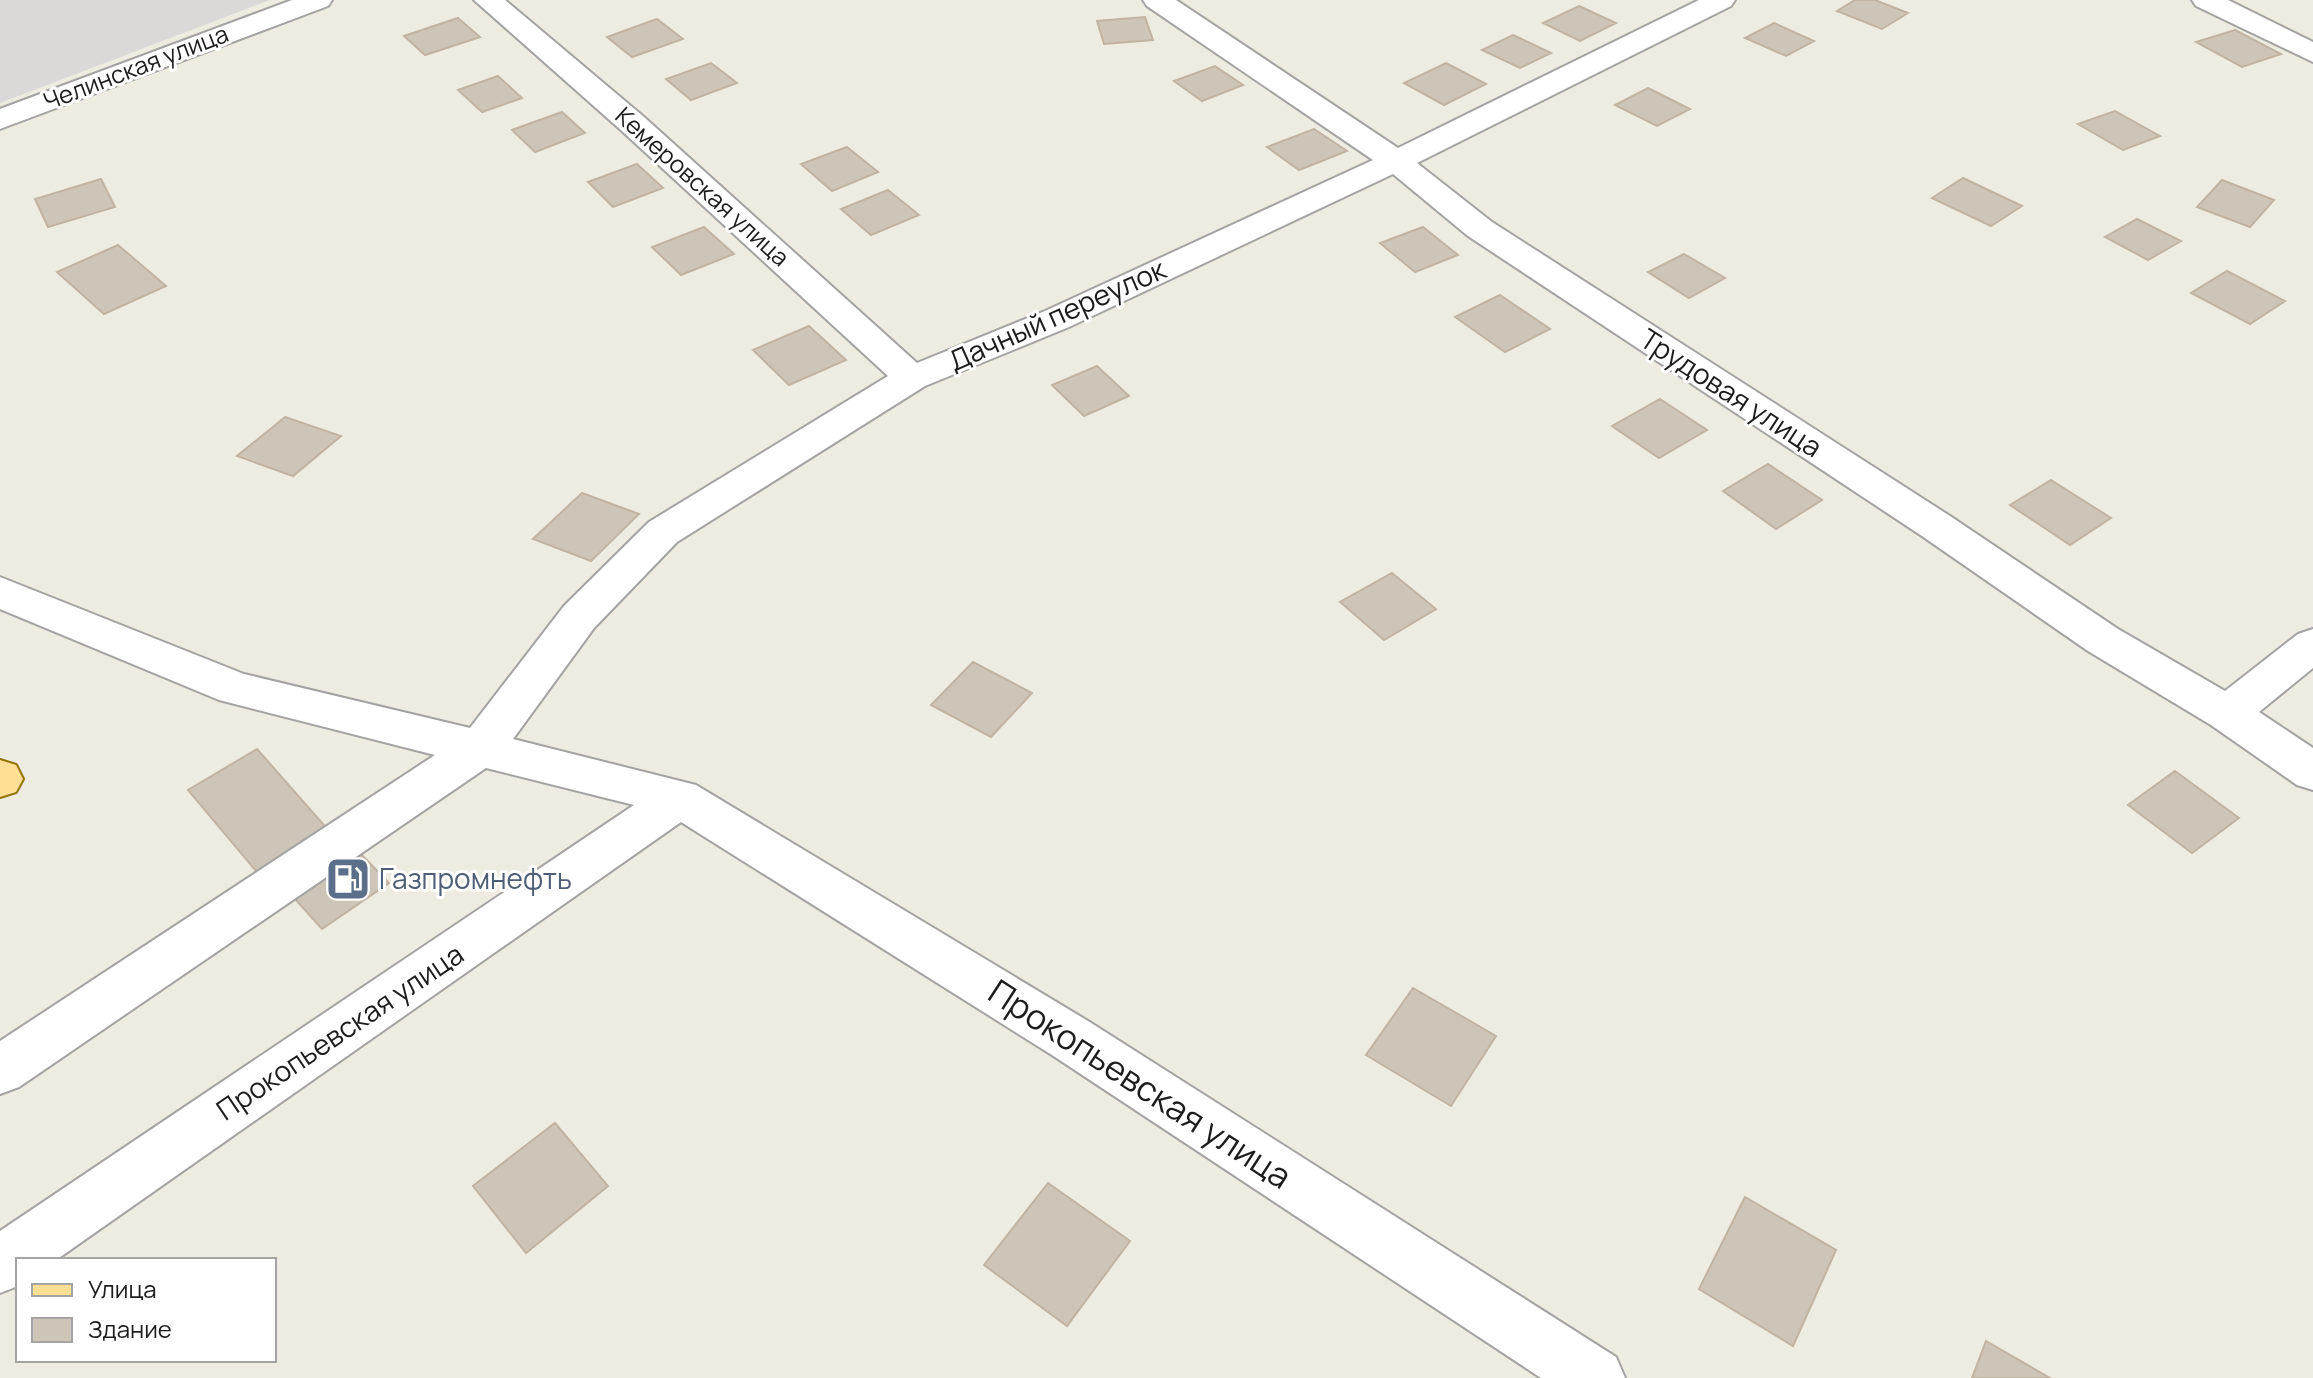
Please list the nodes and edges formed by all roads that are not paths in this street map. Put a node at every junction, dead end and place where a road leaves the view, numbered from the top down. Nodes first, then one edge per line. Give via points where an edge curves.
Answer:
1 (318, 0) edge
2 (488, 0) edge
3 (1157, 0) edge
4 (1721, 0) edge
5 (2206, 0) edge
6 (2313, 53) edge
7 (0, 120) edge
8 (1396, 161) junction
9 (912, 378) junction
10 (0, 592) edge
11 (2313, 645) edge
12 (2227, 713) junction
13 (480, 749) junction
14 (2313, 772) edge
15 (680, 798) junction
16 (0, 1070) edge
17 (0, 1265) edge
18 (1595, 1378) edge

1 - 7 street, Челинская улица
2 - 9 street, Кемеровская улица
3 - 8 street, Трудовая улица
4 - 8 street, Дачный переулок
5 - 6 street
8 - 9 street, Дачный переулок via 1057,319
8 - 12 street, Трудовая улица via 1480,229 2103,640
9 - 13 street, Дачный переулок via 663,532 579,617
10 - 13 street, Прокопьевская улица via 235,688
11 - 12 street
12 - 14 street, Трудовая улица
13 - 15 street, Прокопьевская улица
13 - 16 street
15 - 17 street, Прокопьевская улица
15 - 18 street, Прокопьевская улица via 1070,1038

